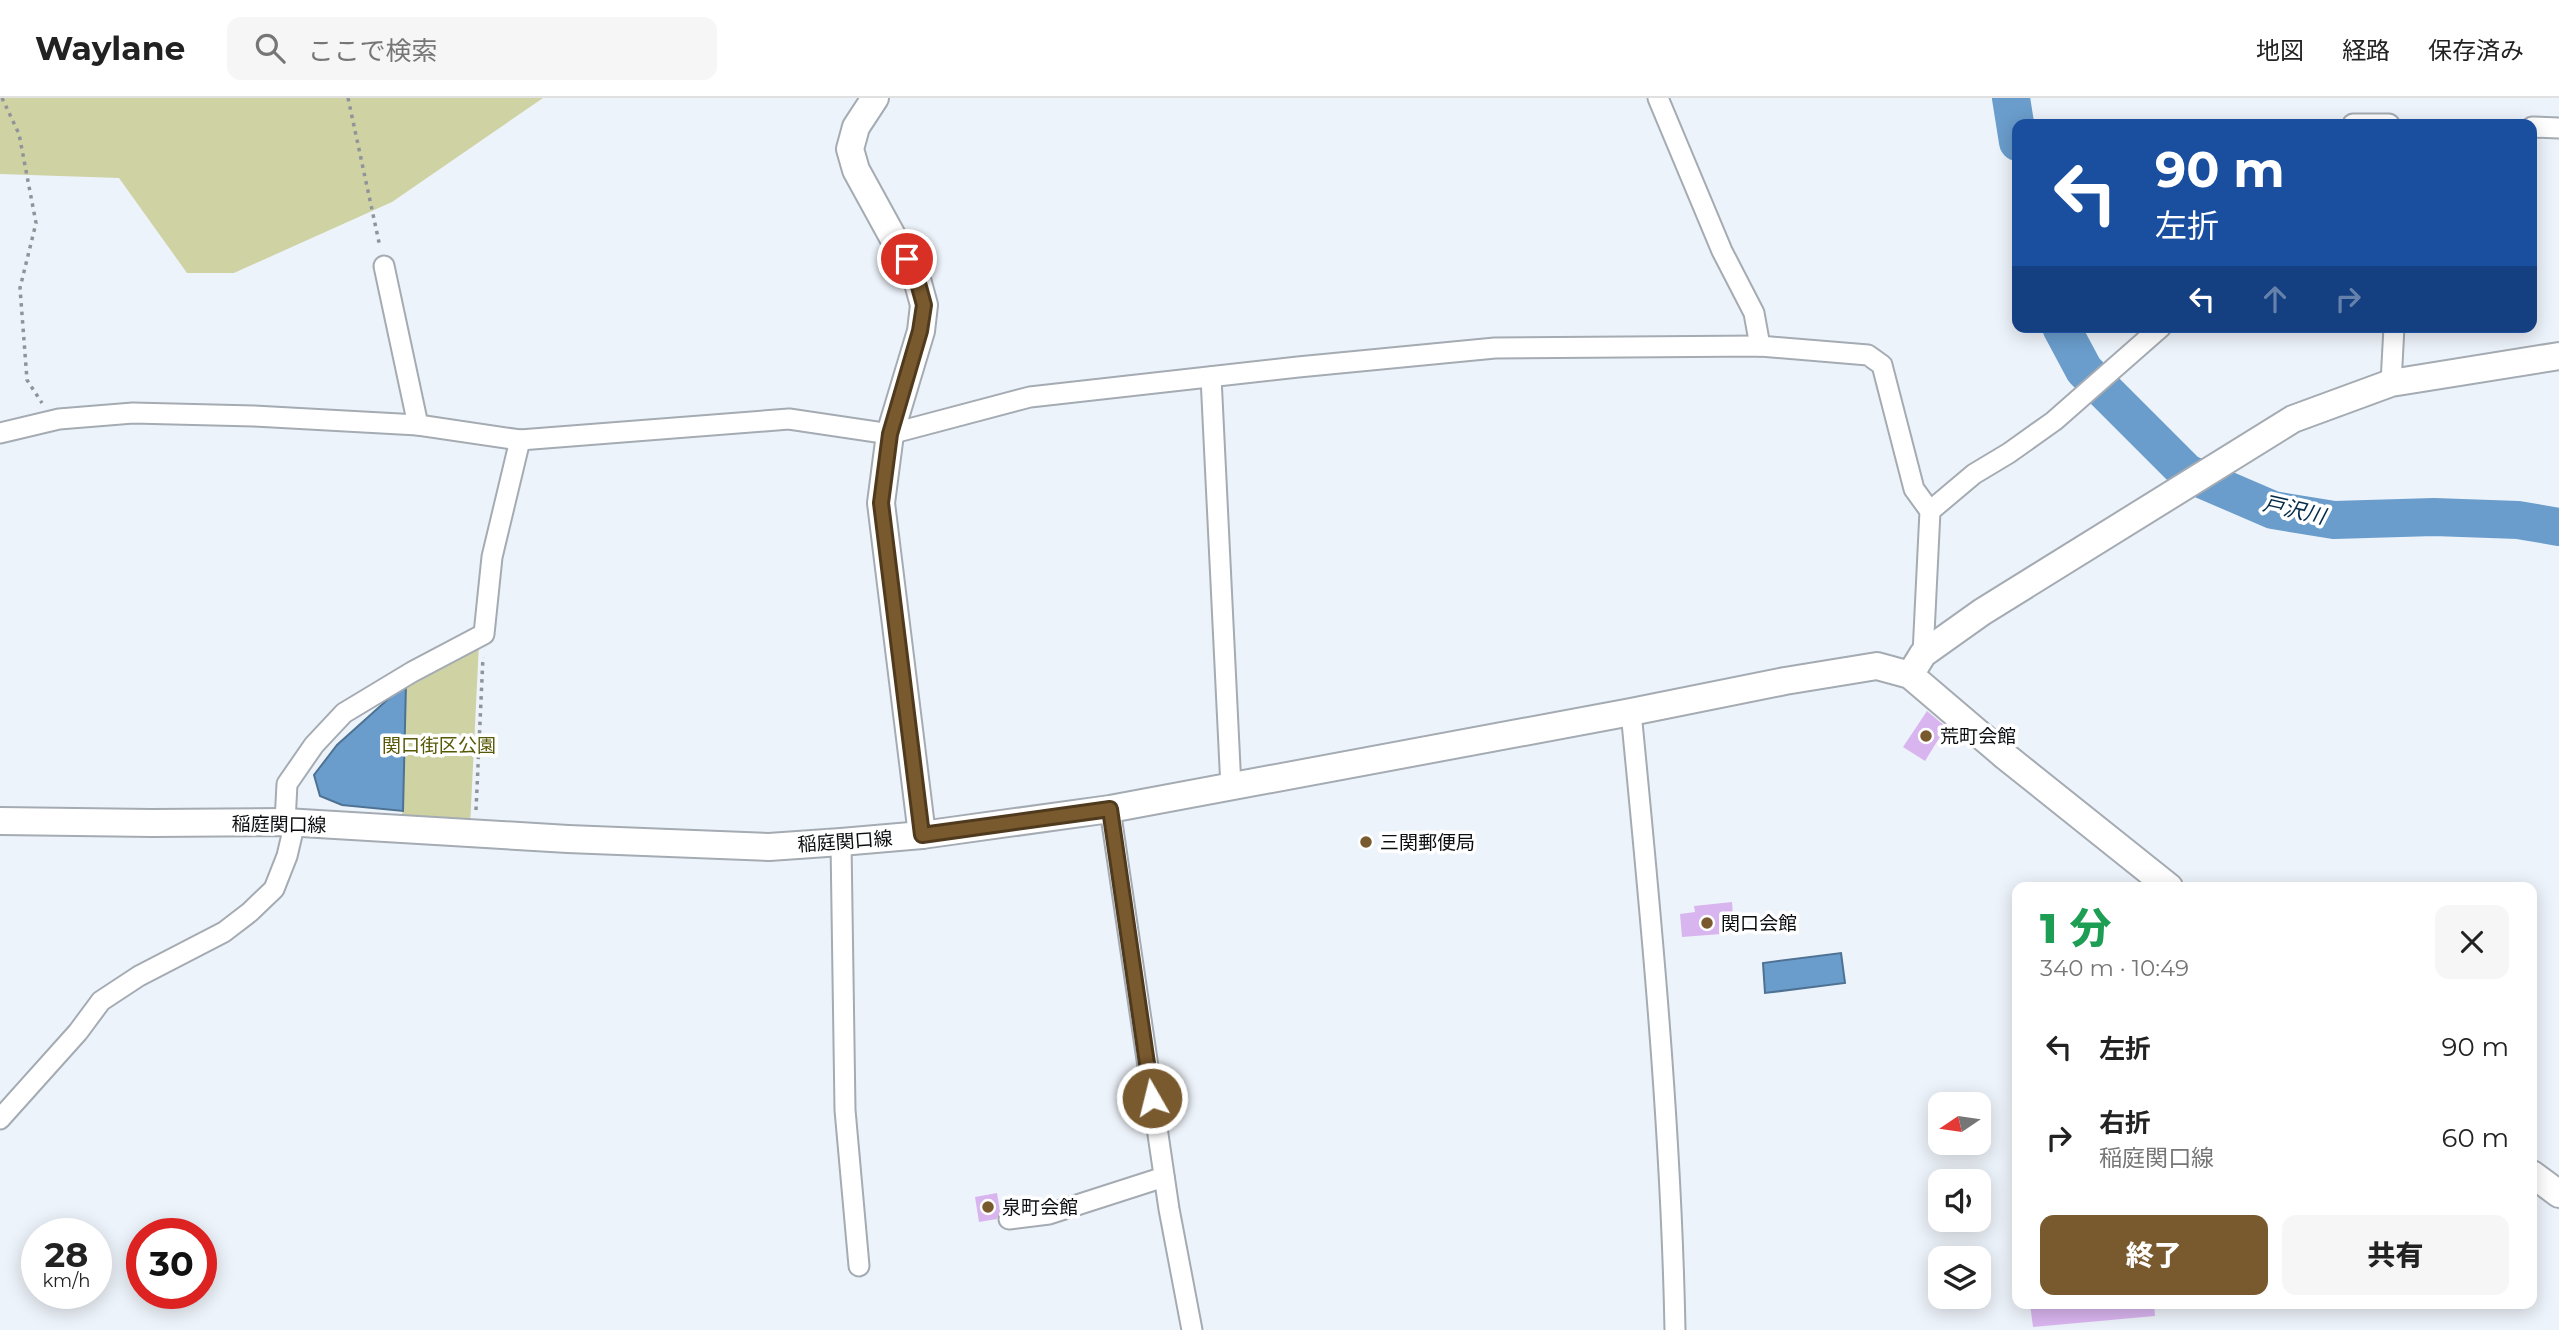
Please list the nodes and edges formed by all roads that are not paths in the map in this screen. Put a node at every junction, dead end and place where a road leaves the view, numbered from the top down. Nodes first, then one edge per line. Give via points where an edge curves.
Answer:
1 (875, 98) edge
2 (1658, 98) edge
3 (2537, 127) edge
4 (2559, 128) edge
5 (384, 266) road end
6 (2154, 333) edge
7 (2394, 333) edge
8 (1760, 346) junction
9 (2559, 356) edge
10 (1211, 377) junction
11 (2391, 383) junction
12 (418, 425) junction
13 (0, 433) edge
14 (890, 434) junction
15 (520, 440) junction
16 (1930, 511) junction
17 (1917, 664) junction
18 (1631, 712) junction
19 (1231, 788) junction
20 (1110, 809) junction
21 (0, 821) edge
22 (290, 822) junction
23 (922, 835) junction
24 (841, 842) junction
25 (2163, 882) edge
26 (0, 1119) edge
27 (1164, 1177) junction
28 (2537, 1178) edge
29 (2559, 1195) edge
30 (1009, 1219) dead end
31 (859, 1266) dead end
32 (1192, 1330) edge
33 (1675, 1330) edge

1 - 14 street via 856,127 850,149 856,170 913,271 924,305
2 - 8 street via 1754,313
3 - 4 street
5 - 12 street
6 - 16 street via 2054,421 1974,474
7 - 11 street
8 - 10 street via 1495,348
8 - 16 street via 1868,355 1882,365 1914,489
9 - 11 street
10 - 14 street via 1030,397
10 - 19 street
11 - 17 street via 2292,419 1982,612
12 - 13 street via 146,413 59,419
12 - 15 street
14 - 15 street via 789,419
14 - 23 street via 881,503
15 - 22 street via 492,557 484,634 344,713 287,784
16 - 17 street
17 - 18 street, 稲庭関口線 via 1785,681
17 - 25 street via 2005,756
18 - 19 street, 稲庭関口線
18 - 33 street via 1673,1237
19 - 20 street, 稲庭関口線
20 - 23 street, 稲庭関口線
20 - 27 street
21 - 22 street, 稲庭関口線
22 - 24 street, 稲庭関口線 via 769,847
22 - 26 street via 287,856 274,889 224,932 101,1001
23 - 24 street, 稲庭関口線
24 - 31 street via 845,1110
27 - 30 street via 1049,1214
27 - 32 street
28 - 29 street

